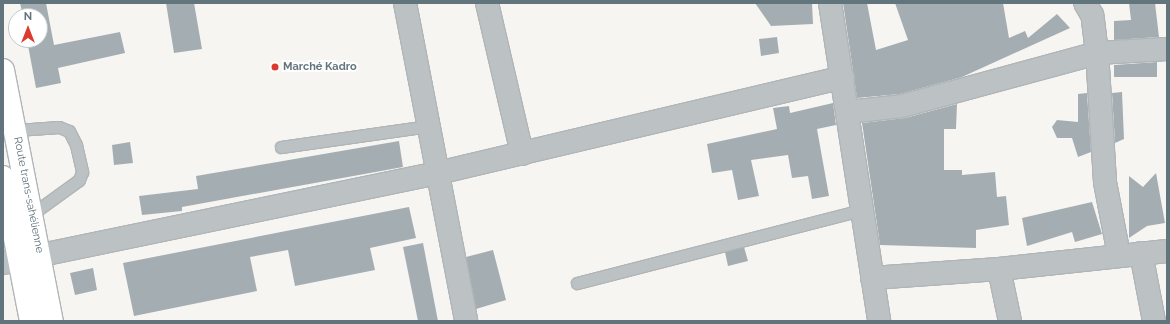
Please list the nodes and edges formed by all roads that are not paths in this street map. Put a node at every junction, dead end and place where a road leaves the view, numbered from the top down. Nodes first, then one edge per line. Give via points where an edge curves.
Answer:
1 (406, 3) edge
2 (487, 3) edge
3 (830, 3) edge
4 (1085, 3) edge
5 (1167, 49) edge
6 (1097, 53) junction
7 (3, 70) edge
8 (843, 77) junction
9 (848, 112) junction
10 (429, 126) junction
11 (9, 129) edge
12 (281, 147) dead end
13 (522, 154) junction
14 (438, 173) junction
15 (3, 177) edge
16 (862, 210) junction
17 (32, 214) junction
18 (1167, 251) edge
19 (1141, 253) junction
20 (1119, 255) junction
21 (21, 260) edge
22 (999, 269) junction
23 (872, 278) junction
24 (577, 283) dead end
25 (31, 321) edge
26 (52, 321) edge
27 (466, 321) edge
28 (879, 321) edge
29 (1010, 321) edge
30 (1154, 321) edge

1 - 10 street
2 - 13 street
3 - 8 street
4 - 6 street via 1092,15
5 - 6 street
6 - 9 street via 910,104
6 - 20 street via 1105,189
7 - 11 highway, Route trans-sahélienne
8 - 9 street
8 - 13 street
9 - 16 street
10 - 12 lane
10 - 14 street
11 - 17 highway, Route trans-sahélienne
11 - 17 lane via 49,126 69,131 76,145 82,172 72,187
13 - 14 street
14 - 21 street
14 - 27 street
15 - 21 highway, Route trans-sahélienne
16 - 23 street
16 - 24 lane
17 - 21 highway, Route trans-sahélienne
18 - 19 street
19 - 20 street
19 - 30 street
20 - 22 street
21 - 25 highway, Route trans-sahélienne
21 - 26 highway, Route trans-sahélienne
22 - 23 street
22 - 29 street
23 - 28 street

